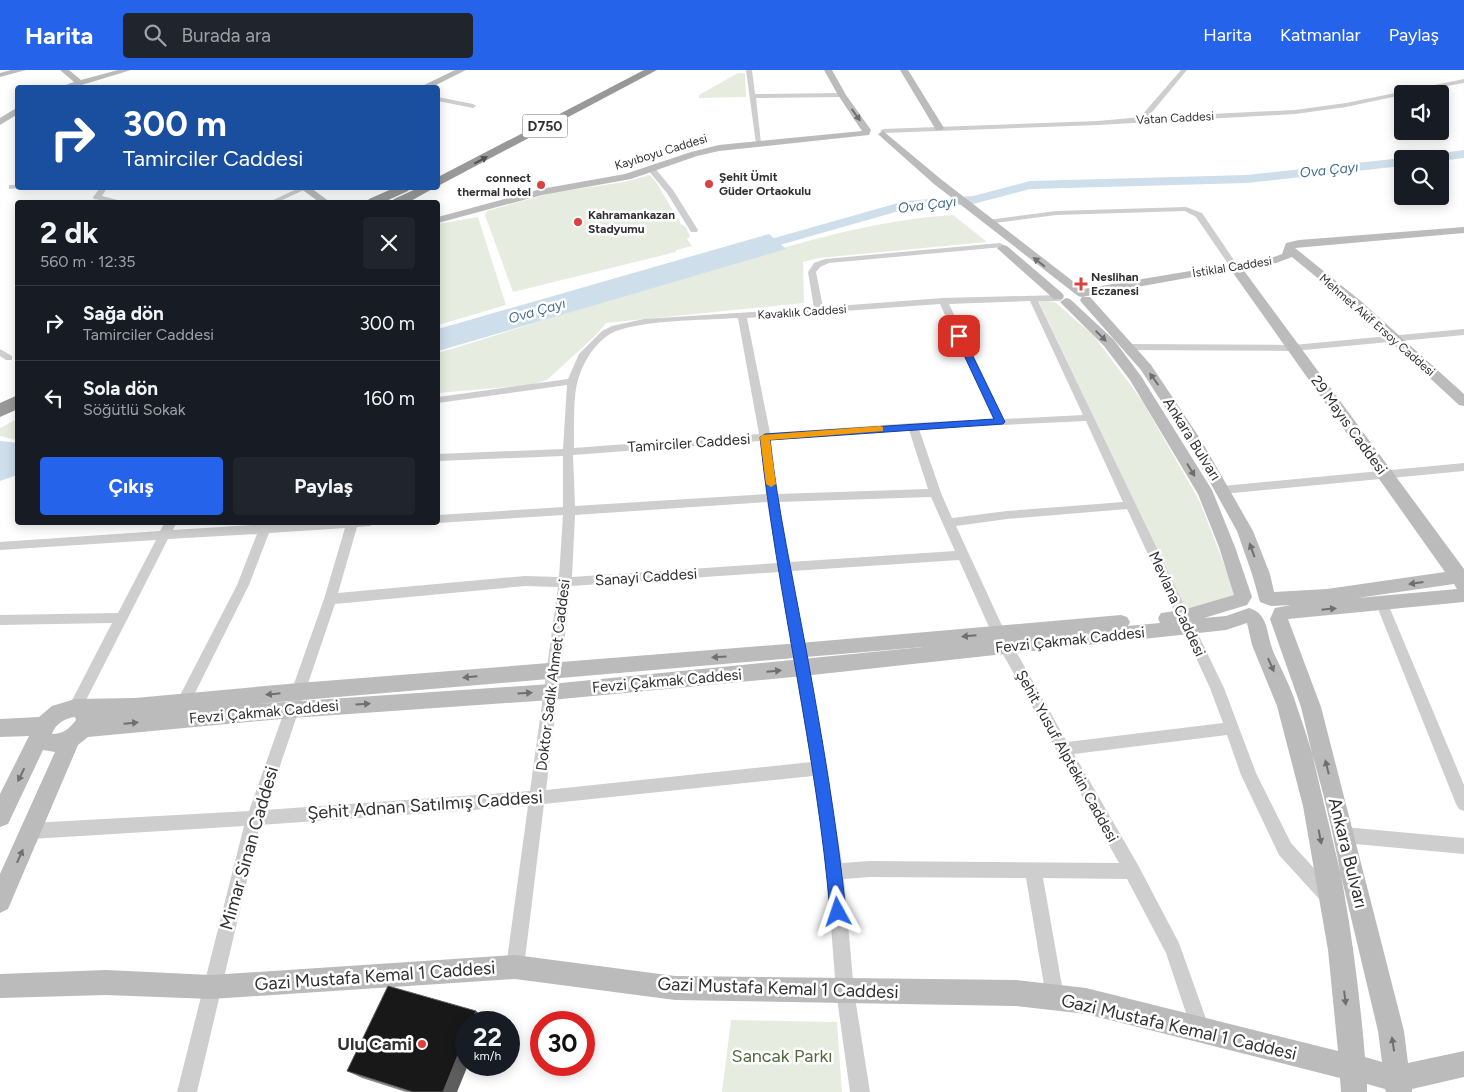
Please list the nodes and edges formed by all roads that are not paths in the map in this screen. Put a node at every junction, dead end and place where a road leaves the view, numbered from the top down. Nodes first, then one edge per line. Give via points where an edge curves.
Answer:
1 (22, 70) edge
2 (64, 70) edge
3 (127, 70) edge
4 (462, 70) edge
5 (632, 70) edge
6 (652, 70) edge
7 (749, 70) edge
8 (828, 70) edge
9 (904, 70) edge
10 (1184, 70) edge
11 (0, 75) edge
12 (1464, 81) edge
13 (79, 82) junction
14 (70, 85) edge
15 (429, 85) edge
16 (842, 95) junction
17 (854, 95) dead end
18 (752, 96) junction
19 (440, 99) edge
20 (473, 106) dead end
21 (15, 113) edge
22 (1146, 119) junction
23 (3, 124) edge
24 (938, 128) junction
25 (868, 132) junction
26 (883, 132) junction
27 (758, 142) junction
28 (440, 169) edge
29 (651, 169) junction
30 (440, 181) edge
31 (933, 183) junction
32 (102, 190) edge
33 (300, 190) edge
34 (308, 190) edge
35 (399, 190) edge
36 (423, 190) edge
37 (111, 200) edge
38 (278, 200) edge
39 (322, 200) edge
40 (378, 200) edge
41 (403, 200) edge
42 (440, 219) edge
43 (984, 219) junction
44 (694, 230) dead end
45 (1464, 230) edge
46 (1000, 245) junction
47 (1289, 249) junction
48 (1234, 266) junction
49 (1082, 295) junction
50 (1033, 299) junction
51 (1061, 299) junction
52 (943, 301) junction
53 (819, 310) junction
54 (742, 316) junction
55 (1464, 332) edge
56 (1395, 339) junction
57 (1128, 347) junction
58 (1293, 348) junction
59 (0, 352) edge
60 (9, 358) dead end
61 (572, 381) junction
62 (15, 388) edge
63 (0, 395) edge
64 (440, 400) edge
65 (1464, 402) edge
66 (15, 404) edge
67 (0, 411) edge
68 (1090, 418) junction
69 (1000, 422) junction
70 (913, 426) junction
71 (765, 437) junction
72 (568, 452) junction
73 (440, 456) edge
74 (1464, 467) edge
75 (1386, 474) junction
76 (1223, 490) junction
77 (934, 493) junction
78 (772, 498) junction
79 (1131, 505) junction
80 (569, 511) junction
81 (440, 518) edge
82 (948, 523) junction
83 (324, 525) edge
84 (352, 525) edge
85 (169, 528) edge
86 (265, 529) junction
87 (0, 546) edge
88 (963, 555) junction
89 (785, 567) junction
90 (1462, 579) edge
91 (565, 582) junction
92 (1464, 595) edge
93 (330, 599) junction
94 (1382, 604) junction
95 (1274, 607) junction
96 (1247, 608) junction
97 (122, 618) junction
98 (0, 620) edge
99 (1185, 622) junction
100 (1002, 640) junction
101 (802, 660) junction
102 (554, 670) junction
103 (551, 692) junction
104 (296, 700) junction
105 (183, 703) junction
106 (77, 721) junction
107 (0, 728) edge
108 (1232, 728) junction
109 (42, 729) junction
110 (1062, 749) junction
111 (819, 768) junction
112 (537, 798) junction
113 (1464, 804) edge
114 (0, 817) edge
115 (254, 818) junction
116 (31, 831) junction
117 (1344, 836) junction
118 (1464, 846) edge
119 (1033, 870) junction
120 (1132, 871) junction
121 (834, 872) junction
122 (1331, 900) junction
123 (0, 901) edge
124 (515, 967) junction
125 (0, 986) edge
126 (211, 987) junction
127 (845, 991) junction
128 (1055, 998) junction
129 (1201, 1030) junction
130 (1464, 1064) edge
131 (1352, 1068) junction
132 (1399, 1085) edge
133 (187, 1092) edge
134 (860, 1092) edge
135 (1354, 1092) edge

1 - 11 main road
2 - 13 main road
3 - 13 main road
4 - 15 main road
5 - 28 highway, D750
30 -> 6 highway, D750
7 - 18 street
8 - 16 main road, Ankara Bulvarı
9 - 24 main road
10 - 22 street via 1144,116
12 - 22 street, Vatan Caddesi via 1295,112
13 - 14 main road
16 - 17 main road
16 - 18 street
16 -> 25 main road, Ankara Bulvarı
18 - 27 street
19 - 20 street
21 - 23 main road
22 - 24 street, Vatan Caddesi
24 - 26 street, Vatan Caddesi
25 - 26 main road via 875,128
25 - 27 main road, Kayıboyu Caddesi
25 - 31 main road, Ankara Bulvarı
26 - 31 main road, Ankara Bulvarı
27 - 29 main road, Kayıboyu Caddesi via 708,150
29 - 42 main road, Kayıboyu Caddesi via 616,180 532,194
29 - 44 street
31 - 43 main road, Ankara Bulvarı
31 - 46 main road, Ankara Bulvarı via 966,217
32 - 37 street via 97,197
33 - 38 street
34 - 39 main road
35 - 40 highway
36 - 41 highway
43 - 48 street via 1182,208 1199,215
49 -> 43 main road, Ankara Bulvarı
45 - 47 main road, İstiklal Caddesi via 1298,243 1290,245
46 - 51 main road, Ankara Bulvarı
46 - 53 street via 828,261 817,265 812,272
47 - 48 main road, İstiklal Caddesi via 1284,258
47 - 56 main road, Mehmet Akif Ersoy Caddesi
48 - 49 main road, İstiklal Caddesi
48 - 58 main road, 29 Mayıs Caddesi
49 - 51 main road via 1064,290
49 - 57 main road, Ankara Bulvarı
50 - 51 street, Kavaklık Caddesi
50 - 52 street, Kavaklık Caddesi
50 - 68 street, Mevlana Caddesi
51 -> 96 main road, Ankara Bulvarı via 1109,343 1136,379 1206,494 1228,547
52 - 53 street, Kavaklık Caddesi
52 - 69 street
53 - 54 street, Kavaklık Caddesi
54 - 61 street, Kavaklık Caddesi via 644,322 615,328 605,333 582,356
54 - 71 street
55 - 56 street
56 - 58 street
56 - 65 main road, Mehmet Akif Ersoy Caddesi
57 - 58 street
76 -> 57 main road, Ankara Bulvarı via 1175,411
58 - 75 main road, 29 Mayıs Caddesi
59 - 60 street
61 - 64 street
61 - 72 street, Doktor Sadık Ahmet Caddesi
62 - 63 highway
66 - 67 highway
68 - 69 street, Tamirciler Caddesi
68 - 79 street, Mevlana Caddesi
69 - 70 street, Tamirciler Caddesi
70 - 71 street, Tamirciler Caddesi
70 - 77 street, Şehit Yusuf Alptekin Caddesi
71 - 72 street, Tamirciler Caddesi
71 - 78 street
72 - 73 street, Tamirciler Caddesi
72 - 80 street, Doktor Sadık Ahmet Caddesi
74 - 75 street
75 - 76 street
75 - 90 main road, 29 Mayıs Caddesi
95 -> 76 main road, Ankara Bulvarı via 1245,531
77 - 78 street
77 - 82 street, Şehit Yusuf Alptekin Caddesi
78 - 80 street
78 - 89 street
79 - 82 street
79 - 99 street, Mevlana Caddesi
80 - 81 street
80 - 91 street, Doktor Sadık Ahmet Caddesi
82 - 88 street, Şehit Yusuf Alptekin Caddesi
83 - 86 street
84 - 93 street, Mimar Sinan Caddesi
85 - 86 street
85 - 87 street
85 - 97 street
86 - 105 street via 243,585
88 - 89 street, Sanayi Caddesi
88 - 100 street, Şehit Yusuf Alptekin Caddesi
89 - 91 street, Sanayi Caddesi
89 - 101 street
90 -> 95 main road via 1327,596
91 - 93 street, Sanayi Caddesi via 525,581
91 - 102 street, Doktor Sadık Ahmet Caddesi
92 - 94 main road
93 - 104 street, Mimar Sinan Caddesi
95 -> 94 main road
94 - 113 street
95 - 96 main road via 1266,622
95 - 96 main road via 1251,594
117 -> 95 main road, Ankara Bulvarı via 1311,707
96 - 99 main road, Fevzi Çakmak Caddesi via 1226,623
96 -> 122 main road, Ankara Bulvarı via 1290,714 1314,805
97 - 98 street
97 - 106 street
99 - 100 main road, Fevzi Çakmak Caddesi
99 - 108 street, Mevlana Caddesi via 1217,688
100 - 101 main road, Fevzi Çakmak Caddesi
100 - 110 street, Şehit Yusuf Alptekin Caddesi
101 -> 102 main road, Fevzi Çakmak Caddesi
103 -> 101 main road, Fevzi Çakmak Caddesi
101 - 111 street
102 - 103 street, Doktor Sadık Ahmet Caddesi
102 -> 104 main road, Fevzi Çakmak Caddesi
104 -> 103 main road, Fevzi Çakmak Caddesi
103 - 112 street, Doktor Sadık Ahmet Caddesi
104 -> 105 main road, Fevzi Çakmak Caddesi
106 -> 104 main road, Fevzi Çakmak Caddesi
104 - 115 street, Mimar Sinan Caddesi
105 - 106 main road, Fevzi Çakmak Caddesi
106 - 109 main road via 68,709 54,716
106 - 109 main road via 64,742 44,741
106 - 116 main road
107 - 109 main road
108 - 110 street
108 - 122 street, Mevlana Caddesi via 1249,775 1285,850
109 -> 114 main road
110 - 120 street, Şehit Yusuf Alptekin Caddesi
111 - 112 street, Şehit Adnan Satılmış Caddesi
111 - 121 street
112 - 115 street, Şehit Adnan Satılmış Caddesi
112 - 124 street, Doktor Sadık Ahmet Caddesi
115 - 116 street, Şehit Adnan Satılmış Caddesi
115 - 126 street, Mimar Sinan Caddesi
123 -> 116 main road
117 - 118 street
132 -> 117 main road, Ankara Bulvarı via 1383,997
119 - 120 street
119 - 121 street via 870,869
119 - 128 street
120 - 129 street, Şehit Yusuf Alptekin Caddesi via 1173,949
121 - 127 street
122 -> 131 main road, Ankara Bulvarı
124 - 126 main road, Gazi Mustafa Kemal 1 Caddesi
124 - 127 main road, Gazi Mustafa Kemal 1 Caddesi via 675,988
125 - 126 main road, Gazi Mustafa Kemal 1 Caddesi via 161,983
126 - 133 street, Mimar Sinan Caddesi
127 - 128 main road, Gazi Mustafa Kemal 1 Caddesi via 1015,993
127 - 134 street
128 - 129 main road, Gazi Mustafa Kemal 1 Caddesi via 1086,1001
129 - 131 main road, Gazi Mustafa Kemal 1 Caddesi
130 - 132 main road
131 - 132 main road, Gazi Mustafa Kemal 1 Caddesi
131 - 135 main road, Ankara Bulvarı

